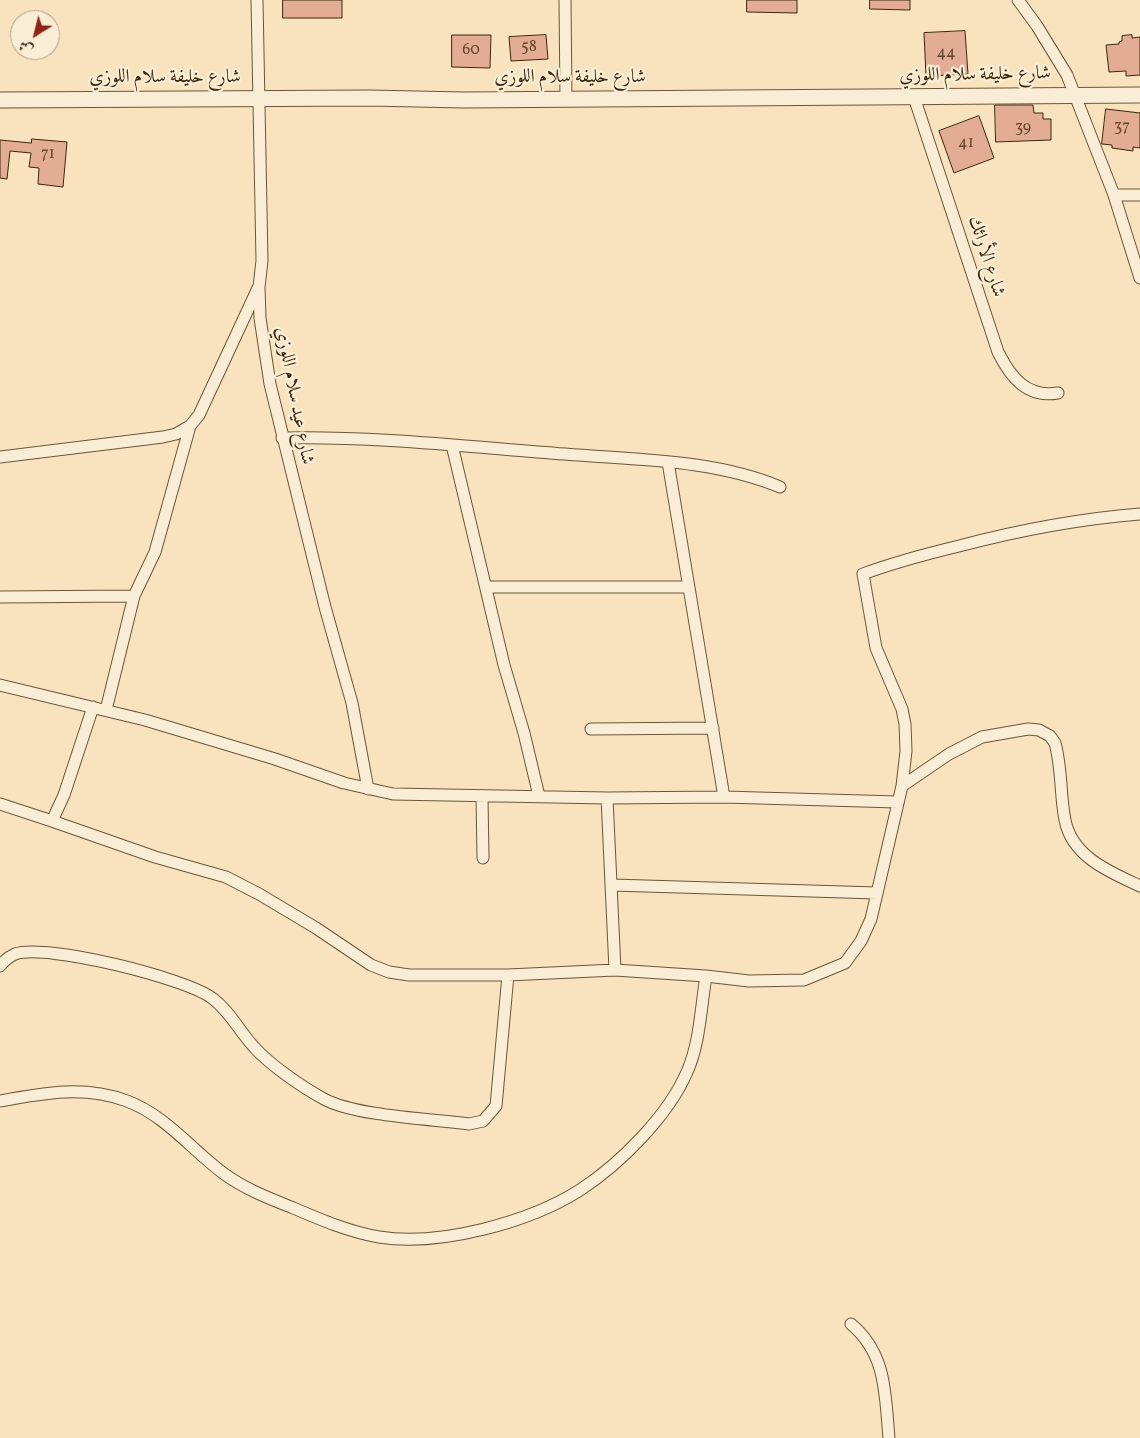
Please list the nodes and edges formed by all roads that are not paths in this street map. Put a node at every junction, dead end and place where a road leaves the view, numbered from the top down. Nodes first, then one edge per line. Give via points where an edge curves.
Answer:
1 (257, 0) edge
2 (565, 0) edge
3 (1018, 0) edge
4 (1074, 94) junction
5 (1140, 95) edge
6 (914, 97) junction
7 (260, 98) junction
8 (566, 99) junction
9 (0, 100) edge
10 (1114, 195) junction
11 (1140, 195) edge
12 (1140, 278) edge
13 (259, 287) junction
14 (1058, 393) dead end
15 (190, 426) junction
16 (282, 438) junction
17 (452, 445) junction
18 (0, 457) edge
19 (668, 462) junction
20 (780, 487) dead end
21 (1140, 514) edge
22 (487, 586) junction
23 (687, 586) junction
24 (134, 596) junction
25 (0, 597) edge
26 (0, 685) edge
27 (93, 707) junction
28 (106, 710) junction
29 (713, 728) junction
30 (592, 729) dead end
31 (902, 786) junction
32 (368, 789) junction
33 (482, 796) junction
34 (539, 796) junction
35 (724, 797) junction
36 (607, 798) junction
37 (897, 802) junction
38 (0, 804) edge
39 (52, 821) junction
40 (483, 858) dead end
41 (612, 885) junction
42 (1140, 886) edge
43 (877, 893) junction
44 (0, 966) edge
45 (615, 970) junction
46 (508, 975) junction
47 (706, 976) junction
48 (0, 1101) edge
49 (851, 1324) dead end
50 (889, 1438) edge

1 - 7 street, شارع عيد سلام اللوزي
2 - 8 street
3 - 4 street via 1057,57
4 - 5 street, شارع خليفة سلام اللوزي
4 - 6 street, شارع خليفة سلام اللوزي
4 - 10 street
6 - 8 street, شارع خليفة سلام اللوزي
6 - 14 street, شارع الأرائك via 998,352 1012,378 1020,385 1041,394
7 - 8 street, شارع خليفة سلام اللوزي
7 - 9 street, شارع خليفة سلام اللوزي
7 - 13 street, شارع عيد سلام اللوزي via 262,261
10 - 11 street
10 - 12 street
13 - 15 street via 199,415
13 - 16 street, شارع عيد سلام اللوزي via 268,376
15 - 18 street via 176,434 142,441
15 - 24 street via 155,552
16 - 17 street
16 - 32 street, شارع عيد سلام اللوزي via 352,703
17 - 19 street
17 - 22 street
19 - 20 street via 744,474
19 - 23 street
21 - 31 street via 1084,518 1038,526 911,557 863,574 876,648 902,709 905,724
22 - 23 street
22 - 34 street
23 - 29 street
24 - 25 street
24 - 28 street
26 - 27 street
27 - 28 street
27 - 39 street
28 - 32 street via 212,739
29 - 30 street
29 - 35 street
31 - 37 street
31 - 42 street via 975,739 1028,729 1039,730 1055,743 1065,821 1076,844 1095,863
32 - 33 street via 412,795
33 - 34 street
33 - 40 street
34 - 36 street
35 - 36 street
35 - 37 street
36 - 41 street
37 - 43 street
38 - 39 street
39 - 46 street via 155,857 226,877 384,971 409,975
41 - 43 street
41 - 45 street
43 - 47 street via 862,941 845,963 825,973 804,980 778,982
44 - 46 street via 16,954 74,955 193,987 223,1007 255,1049 324,1099 371,1111 469,1124 483,1121 496,1106
45 - 46 street
45 - 47 street
47 - 48 street via 688,1071 644,1134 592,1182 566,1198 514,1220 445,1238 408,1240 379,1237 353,1231 270,1199 224,1174 155,1115 129,1101 97,1092 70,1091
49 - 50 street via 869,1342 884,1382

